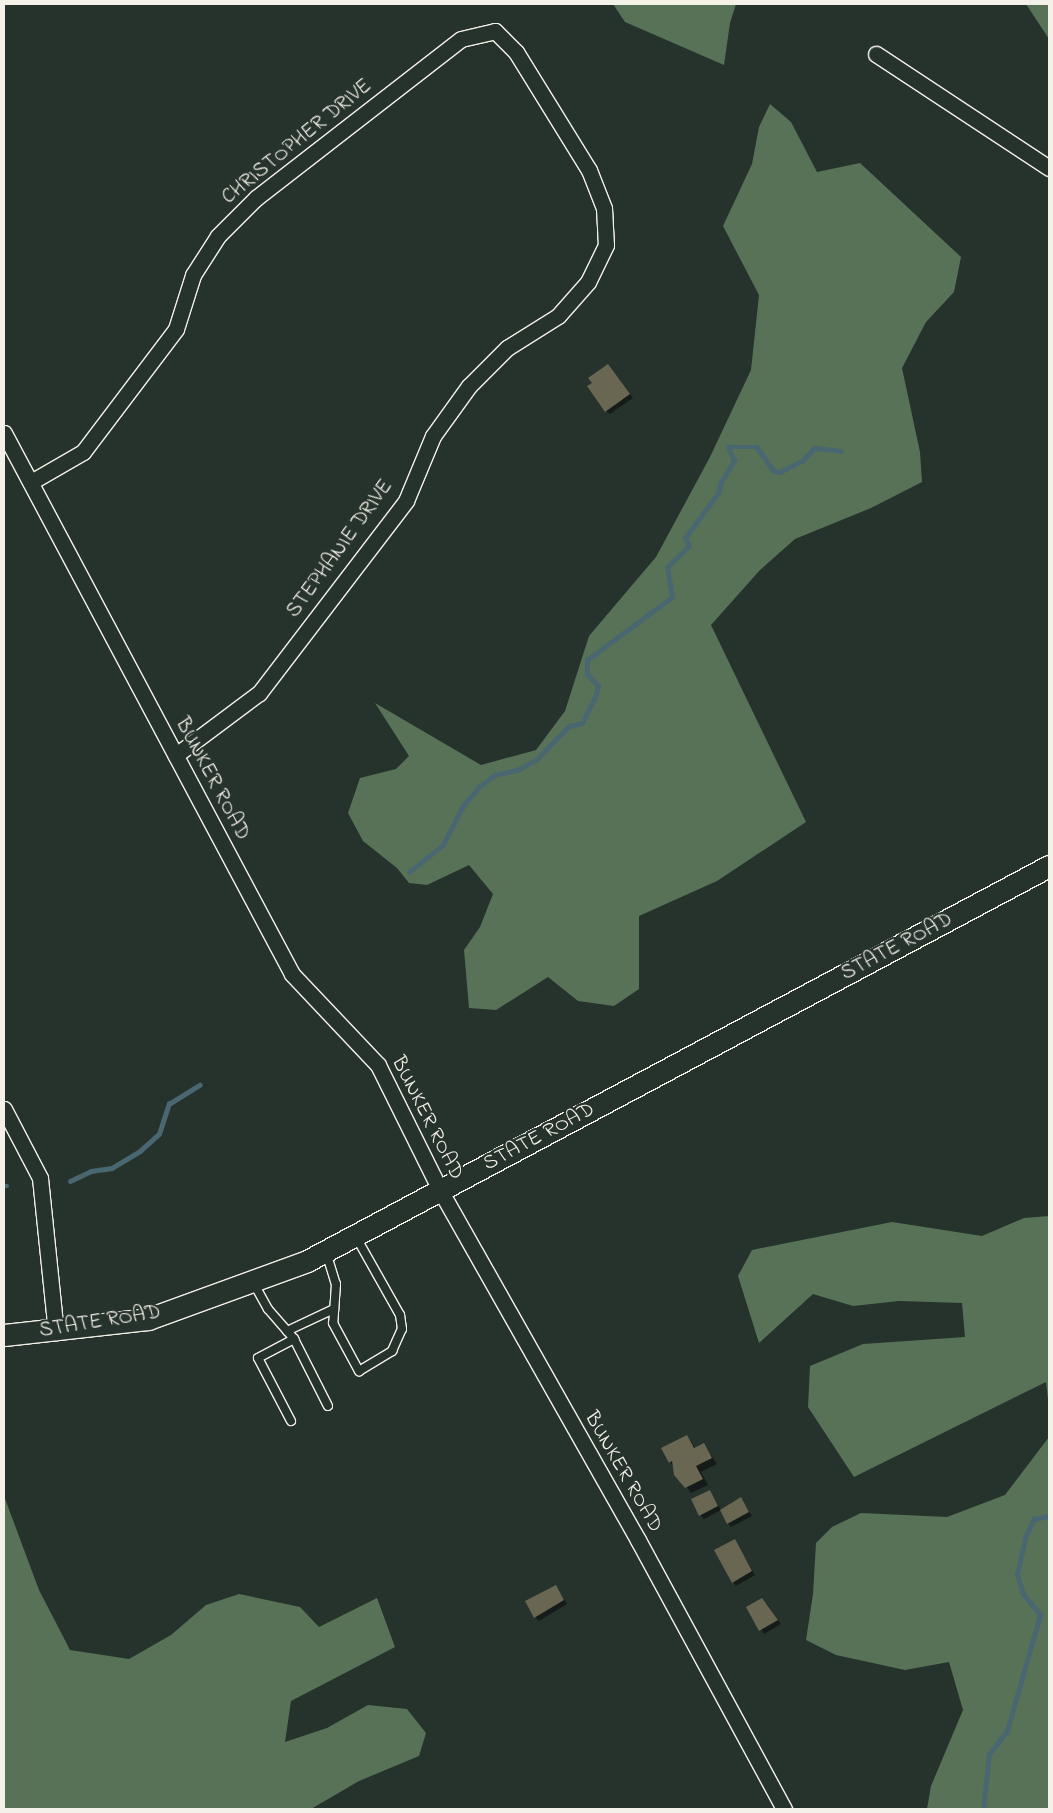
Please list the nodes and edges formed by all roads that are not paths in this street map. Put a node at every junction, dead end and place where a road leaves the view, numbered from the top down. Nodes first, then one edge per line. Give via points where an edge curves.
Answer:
1 (495, 31) joint
2 (876, 54) dead end
3 (1049, 168) edge
4 (4, 433) edge
5 (31, 482) junction
6 (176, 755) junction
7 (1049, 866) edge
8 (4, 1110) edge
9 (440, 1190) junction
10 (355, 1236) junction
11 (326, 1251) junction
12 (253, 1282) junction
13 (334, 1309) junction
14 (287, 1330) junction
15 (56, 1332) junction
16 (4, 1335) edge
17 (294, 1339) junction
18 (328, 1406) dead end
19 (291, 1421) dead end
20 (784, 1809) edge

1 - 5 street, CHRISTOPHER DRIVE via 461,38 256,198 218,236 193,275 176,329 83,452
1 - 6 street, STEPHANIE DRIVE via 516,52 589,170 604,208 606,245 588,282 558,316 507,348 469,386 432,436 406,501 259,693
2 - 3 street
4 - 5 street, BUNKER ROAD
5 - 6 street, BUNKER ROAD
6 - 9 street, BUNKER ROAD via 292,974 378,1065
7 - 9 main road, STATE ROAD
8 - 15 street via 40,1178
9 - 10 main road, STATE ROAD
9 - 20 street, BUNKER ROAD via 638,1540
10 - 11 main road, STATE ROAD
10 - 13 lane via 400,1315 402,1329 392,1351 359,1371 333,1323
11 - 12 main road, STATE ROAD
11 - 13 lane via 336,1284
12 - 14 lane via 268,1309
12 - 15 main road, STATE ROAD via 148,1319
13 - 14 lane
14 - 17 lane
15 - 16 main road, STATE ROAD
17 - 18 lane
17 - 19 lane via 258,1358

